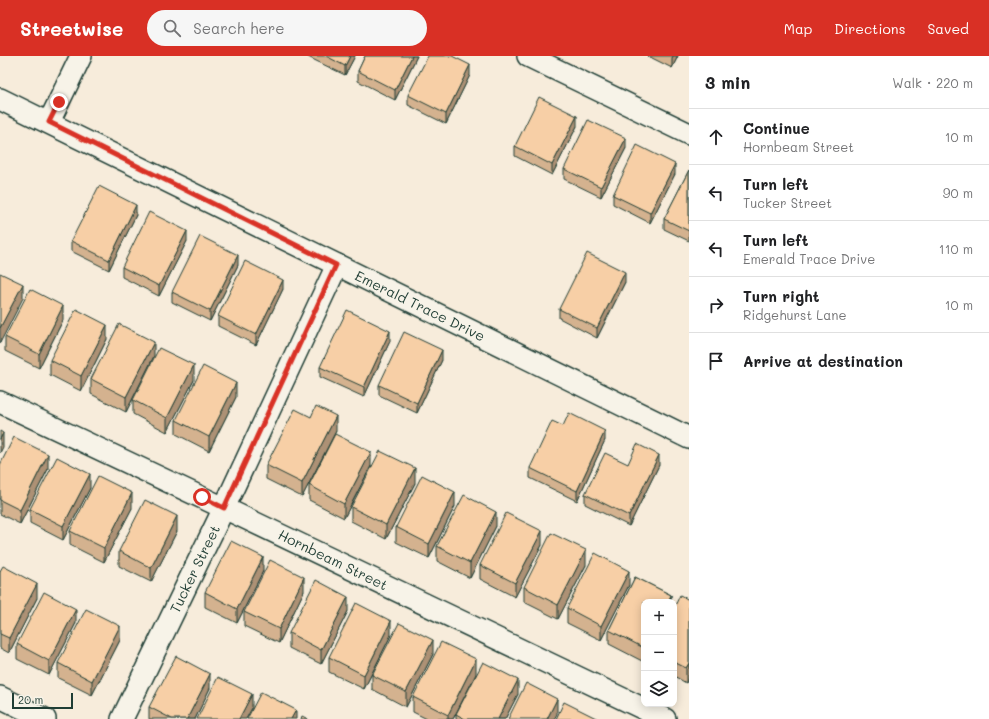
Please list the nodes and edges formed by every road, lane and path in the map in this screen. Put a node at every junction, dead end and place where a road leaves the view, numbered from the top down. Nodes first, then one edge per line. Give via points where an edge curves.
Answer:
1 (81, 56) edge
2 (528, 56) edge
3 (0, 99) edge
4 (49, 122) junction
5 (689, 134) edge
6 (336, 265) junction
7 (0, 402) edge
8 (689, 438) edge
9 (224, 508) junction
10 (0, 697) edge
11 (45, 719) edge
12 (122, 719) edge
13 (665, 719) edge

1 - 4 street
2 - 5 street
3 - 4 street, Emerald Trace Drive
4 - 6 street, Emerald Trace Drive
6 - 8 street, Emerald Trace Drive
6 - 9 street, Tucker Street
7 - 9 street, Hornbeam Street
9 - 12 street, Tucker Street
9 - 13 street, Hornbeam Street
10 - 11 street

